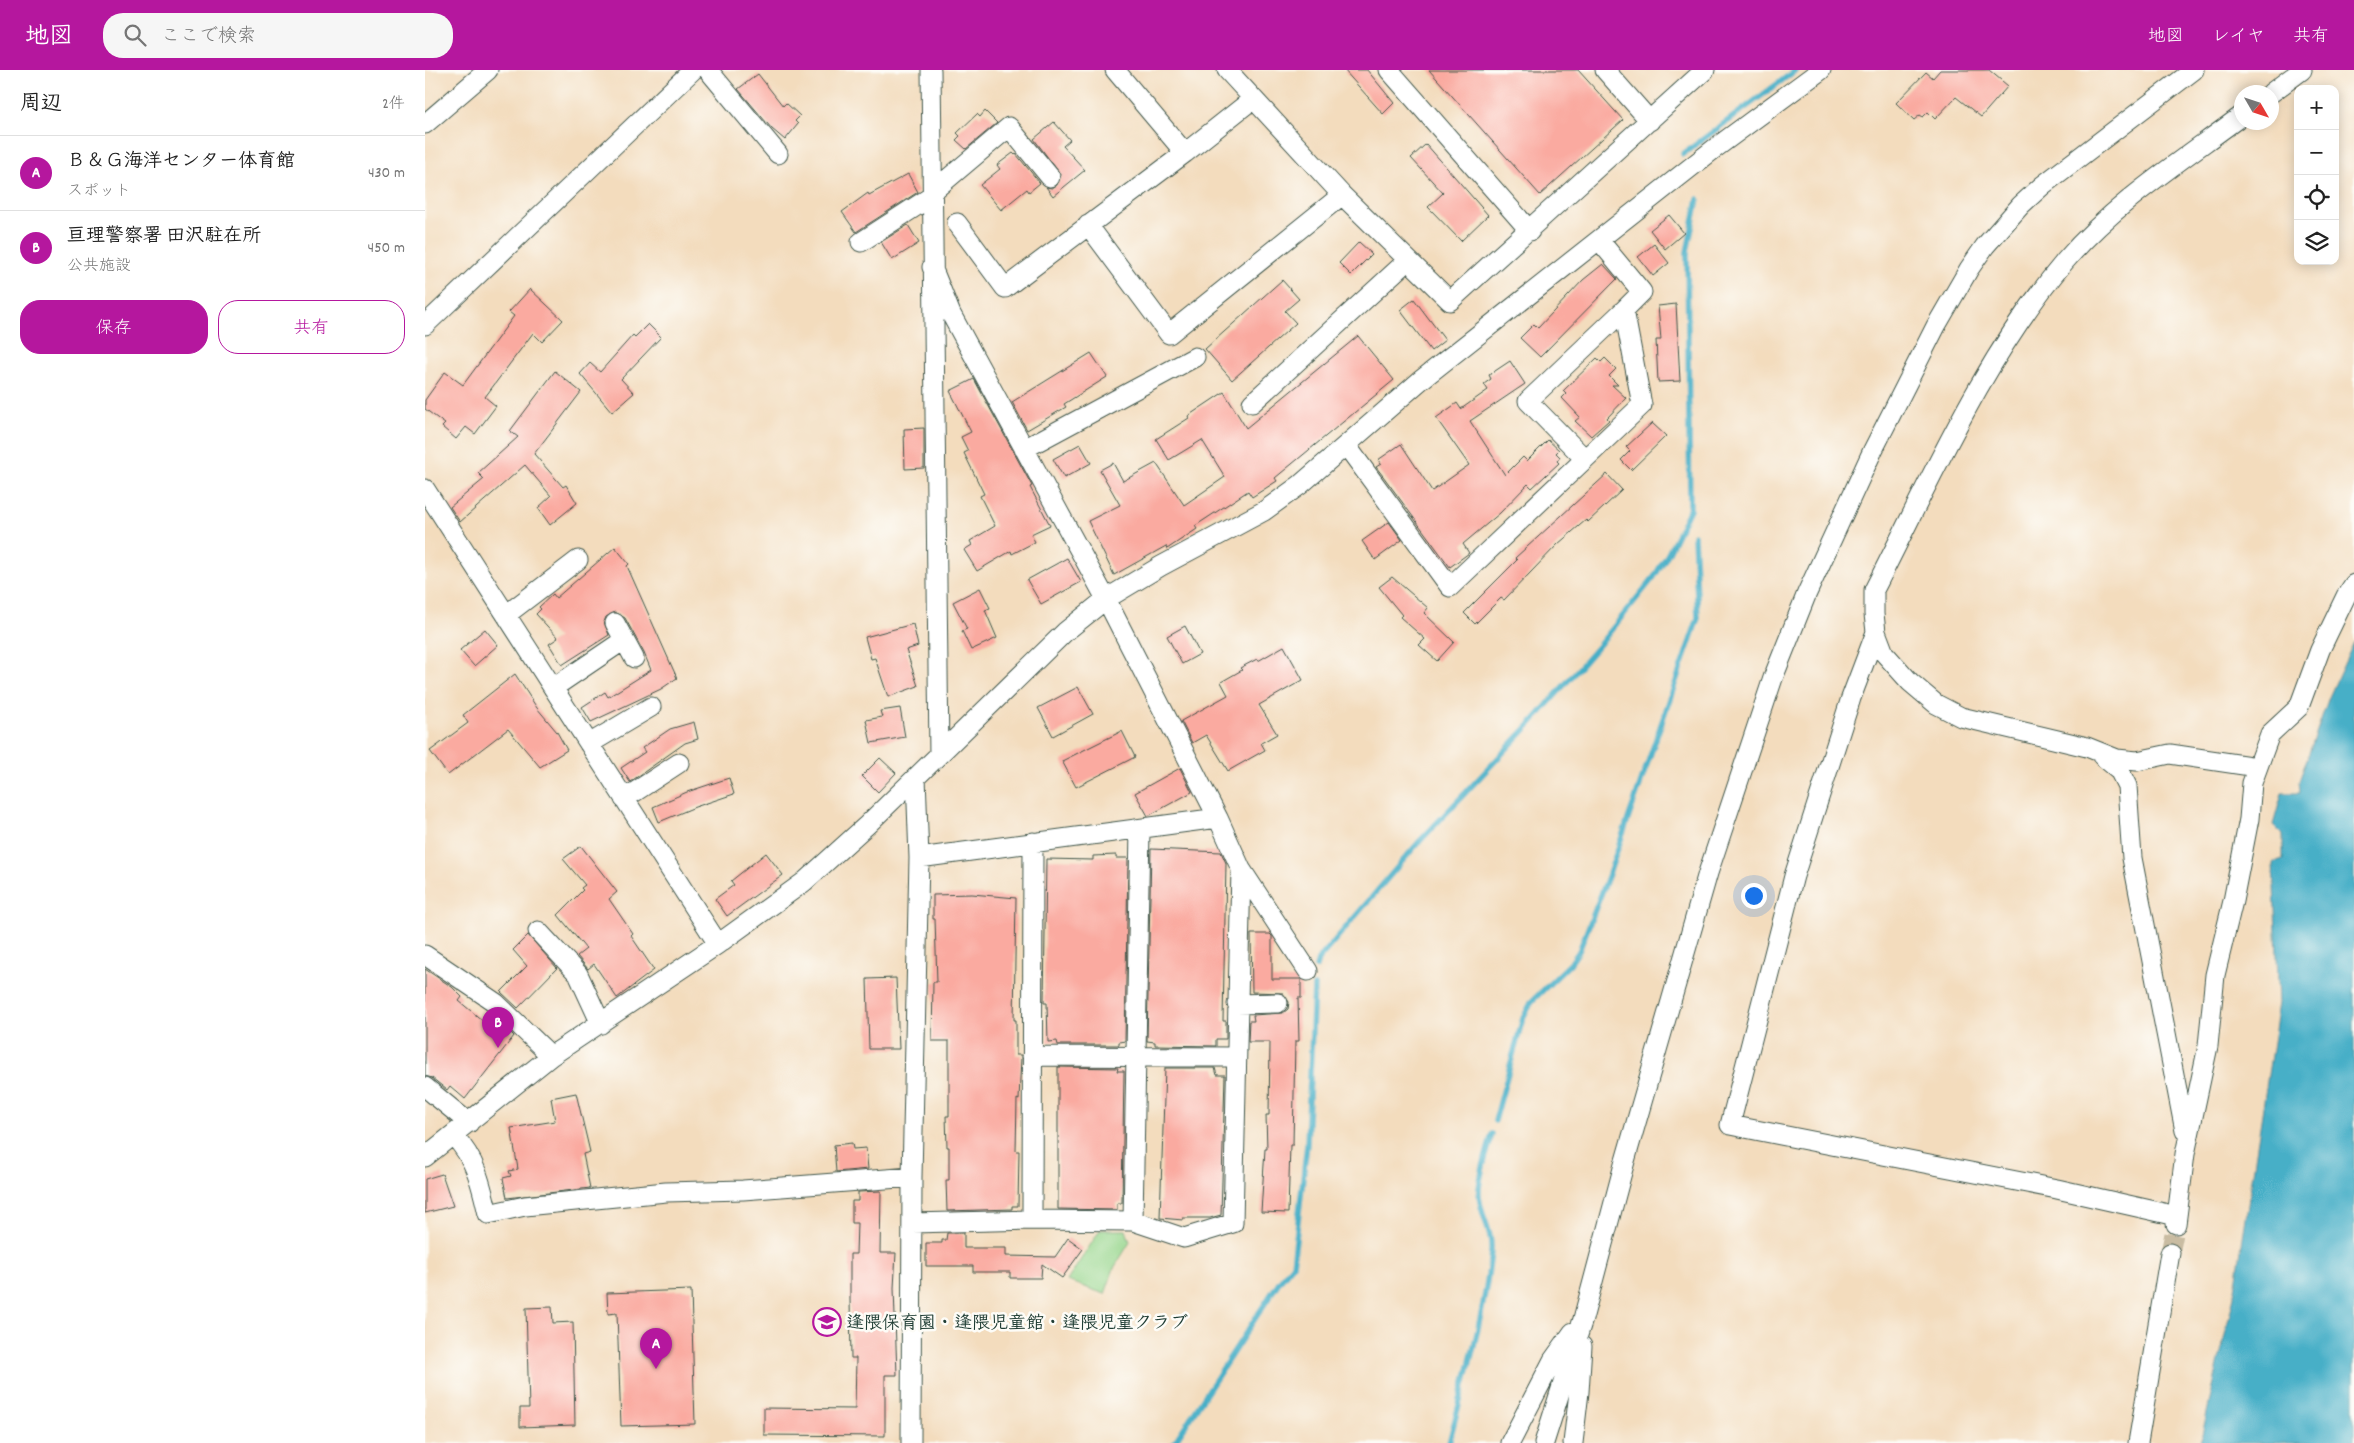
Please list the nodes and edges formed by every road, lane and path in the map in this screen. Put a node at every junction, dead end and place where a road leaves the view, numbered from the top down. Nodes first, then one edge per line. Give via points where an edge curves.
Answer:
1 (488, 70) edge
2 (693, 70) edge
3 (708, 70) edge
4 (931, 70) edge
5 (1115, 70) edge
6 (1227, 70) edge
7 (1389, 70) edge
8 (1605, 70) edge
9 (1705, 70) edge
10 (1821, 70) edge
11 (2194, 70) edge
12 (2303, 70) edge
13 (2279, 87) edge
14 (1253, 99) junction
15 (1651, 121) junction
16 (2234, 121) edge
17 (425, 124) edge
18 (1185, 153) junction
19 (778, 154) dead end
20 (1050, 177) dead end
21 (932, 194) junction
22 (1343, 194) junction
23 (957, 223) dead end
24 (1088, 225) junction
25 (1530, 231) junction
26 (1599, 240) junction
27 (861, 242) dead end
28 (1408, 260) junction
29 (932, 267) junction
30 (1624, 310) junction
31 (425, 325) edge
32 (1195, 357) dead end
33 (1252, 403) dead end
34 (1346, 445) junction
35 (1024, 449) junction
36 (1585, 459) junction
37 (425, 489) edge
38 (578, 560) dead end
39 (2354, 584) edge
40 (1106, 599) junction
41 (506, 615) junction
42 (615, 623) dead end
43 (1876, 632) junction
44 (624, 640) junction
45 (635, 658) dead end
46 (553, 688) junction
47 (651, 707) dead end
48 (589, 744) junction
49 (2096, 751) junction
50 (939, 754) junction
51 (679, 764) dead end
52 (2257, 767) junction
53 (915, 777) junction
54 (624, 799) junction
55 (1218, 818) junction
56 (1140, 830) junction
57 (1033, 842) junction
58 (919, 858) junction
59 (1241, 869) junction
60 (538, 931) dead end
61 (717, 944) junction
62 (425, 954) edge
63 (1308, 971) dead end
64 (1278, 1003) dead end
65 (1237, 1004) junction
66 (601, 1024) junction
67 (1136, 1055) junction
68 (551, 1056) junction
69 (1032, 1056) junction
70 (1236, 1057) junction
71 (425, 1087) edge
72 (469, 1123) junction
73 (454, 1136) junction
74 (2187, 1142) junction
75 (425, 1157) edge
76 (912, 1177) junction
77 (1032, 1220) junction
78 (1133, 1221) junction
79 (912, 1223) junction
80 (2170, 1253) tunnel mouth
81 (1583, 1319) junction
82 (911, 1443) edge
83 (1510, 1443) edge
84 (1544, 1443) edge
85 (1573, 1443) edge
86 (2138, 1443) edge

1 - 17 street
2 - 31 street
3 - 19 street
4 - 21 street
5 - 18 street
6 - 14 street
7 - 25 street
8 - 15 street
9 - 15 street
10 - 26 street
11 - 81 street via 2043,185 1985,246 1936,326 1873,450 1807,594 1741,770 1670,1001
12 - 13 street
14 - 18 street
14 - 22 street
15 - 25 street
16 - 43 street via 2107,219 2066,260 2029,310 1985,375 1874,590
18 - 24 street
20 - 21 street via 1009,127
21 - 27 street
21 - 29 street
22 - 24 street via 1169,334
22 - 28 street
23 - 24 street via 1005,288
25 - 28 street via 1450,301
26 - 30 street via 1642,292
26 - 34 street via 1421,380
28 - 33 street
29 - 35 street via 951,314
29 - 50 street
30 - 36 street via 1642,405
30 - 36 street via 1528,401
32 - 35 street
34 - 36 street via 1450,587
34 - 40 street via 1264,511
35 - 40 street
37 - 41 street
38 - 41 street
39 - 52 street via 2320,650 2299,707 2270,734
40 - 50 street via 1065,632
40 - 55 street
41 - 46 street
42 - 44 street
43 - 49 street via 1885,653 1910,682 1936,704 1961,716
43 - 74 street via 1851,698 1794,876 1730,1125 2057,1189 2176,1220
44 - 45 street
44 - 46 street
46 - 48 street
47 - 48 street
48 - 54 street
49 - 52 street via 2117,759 2137,761 2171,754
49 - 74 street via 2119,770 2127,786 2131,858
50 - 53 street
51 - 54 street
52 - 74 street via 2233,902 2215,975 2208,1046
53 - 58 street
53 - 61 street via 803,882
54 - 61 street
55 - 56 street
55 - 59 street
56 - 57 street
56 - 67 street
57 - 58 street
57 - 69 street
58 - 76 street
59 - 63 street
59 - 65 street
60 - 66 street via 578,974
61 - 66 street
62 - 68 street via 496,1003
64 - 65 street
65 - 70 street
66 - 68 street
67 - 69 street
67 - 70 street
67 - 78 street
68 - 72 street
69 - 77 street
70 - 78 street via 1233,1223 1185,1238
71 - 72 street
72 - 73 street
73 - 75 street
73 - 76 street via 468,1151 476,1168 489,1214 525,1206 666,1192 743,1190
76 - 79 street
77 - 78 street
77 - 79 street
79 - 82 street
80 - 86 street
81 - 83 street via 1553,1360
81 - 84 street
81 - 85 street

